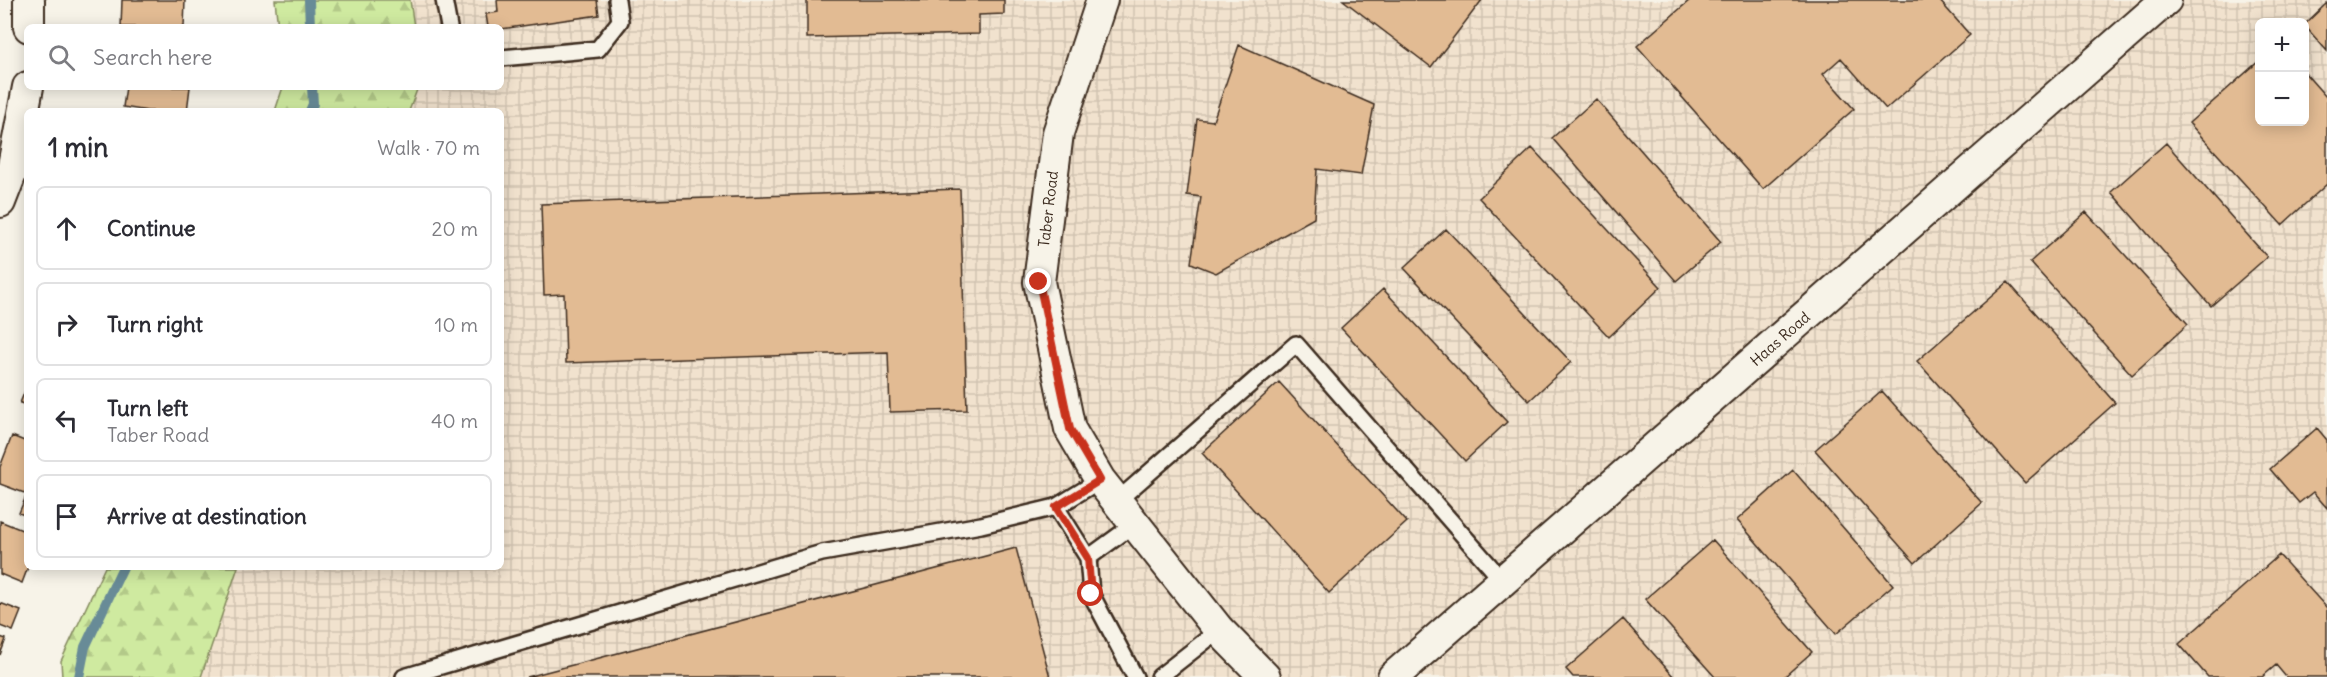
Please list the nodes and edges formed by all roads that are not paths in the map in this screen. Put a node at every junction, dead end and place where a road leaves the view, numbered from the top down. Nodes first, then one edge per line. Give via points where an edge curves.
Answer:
1 (28, 0) edge
2 (444, 0) edge
3 (618, 0) edge
4 (1102, 0) edge
5 (2166, 0) edge
6 (29, 24) edge
7 (448, 24) edge
8 (504, 58) edge
9 (27, 90) edge
10 (6, 169) edge
11 (0, 202) edge
12 (1118, 501) junction
13 (1056, 507) junction
14 (1088, 558) junction
15 (1503, 581) junction
16 (1219, 630) junction
17 (404, 677) edge
18 (1135, 677) edge
19 (1159, 677) edge
20 (1265, 677) edge
21 (1393, 677) edge

1 - 6 street
2 - 7 lane
3 - 8 lane via 620,21 598,49
4 - 12 street, Taber Road via 1058,133 1039,282 1070,429
5 - 15 street, Haas Road
9 - 10 street
10 - 11 street
12 - 13 lane
12 - 14 lane
12 - 15 lane via 1296,344
12 - 16 street, Taber Road
13 - 14 lane
13 - 17 lane via 981,525 822,553
14 - 18 lane via 1091,594
15 - 21 street, Haas Road
16 - 19 lane
16 - 20 street, Taber Road

